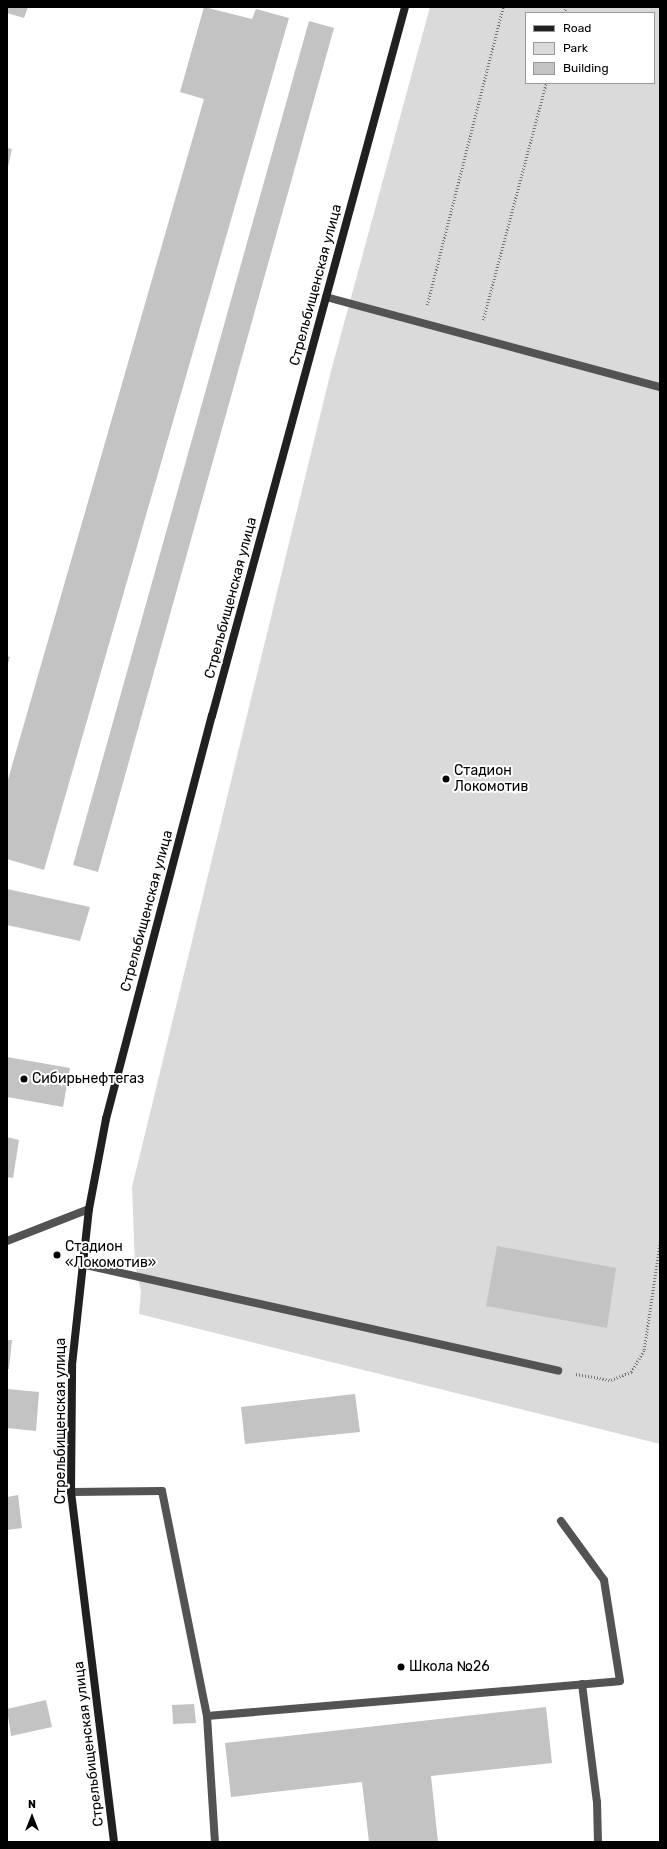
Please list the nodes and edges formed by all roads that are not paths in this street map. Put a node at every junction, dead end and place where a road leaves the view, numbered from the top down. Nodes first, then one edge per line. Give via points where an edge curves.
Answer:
1 (405, 7) edge
2 (326, 297) junction
3 (660, 387) edge
4 (89, 1209) junction
5 (7, 1241) edge
6 (81, 1264) junction
7 (558, 1371) road end
8 (71, 1492) junction
9 (561, 1521) dead end
10 (582, 1684) junction
11 (207, 1716) junction
12 (114, 1842) edge
13 (215, 1842) edge
14 (598, 1842) edge

1 - 2 main road, Стрельбищенская улица
2 - 3 lane
2 - 4 main road, Стрельбищенская улица via 108,1112
4 - 5 lane
4 - 6 main road, Стрельбищенская улица
6 - 7 lane
6 - 8 main road, Стрельбищенская улица via 72,1365
8 - 11 lane via 162,1491
8 - 12 main road, Стрельбищенская улица
9 - 10 lane via 604,1580 620,1681
10 - 11 lane
10 - 14 lane via 597,1802
11 - 13 lane

